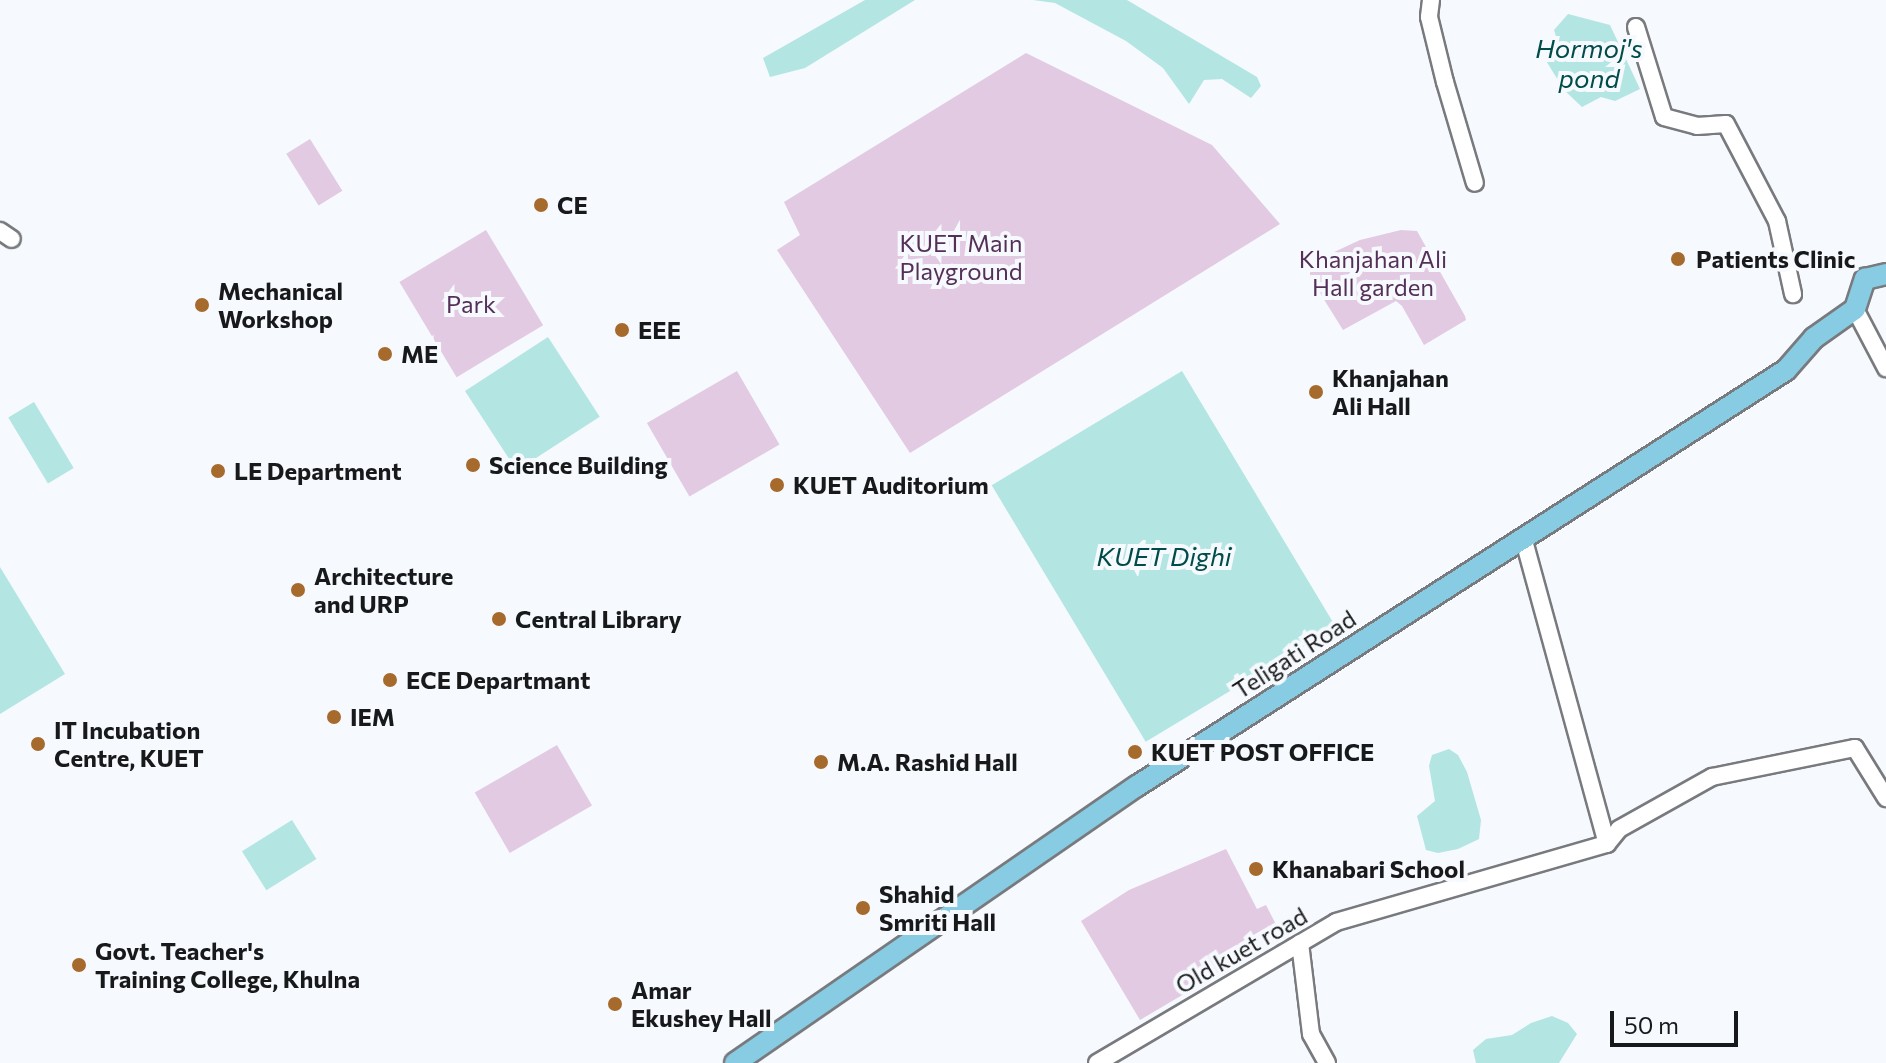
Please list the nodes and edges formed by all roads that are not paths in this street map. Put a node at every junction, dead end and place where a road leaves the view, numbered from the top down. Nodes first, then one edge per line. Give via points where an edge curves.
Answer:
1 (1431, 0) edge
2 (1636, 27) dead end
3 (1475, 183) dead end
4 (1886, 274) edge
5 (1793, 294) dead end
6 (1855, 309) junction
7 (1886, 368) edge
8 (1523, 537) junction
9 (1886, 798) edge
10 (1607, 844) junction
11 (1300, 943) junction
12 (744, 1060) edge
13 (1103, 1061) edge
14 (1327, 1063) edge

1 - 3 street via 1429,17
2 - 5 street via 1664,117 1697,126 1726,124 1777,221
4 - 6 main road via 1865,279
6 - 7 street
6 - 8 main road, Teligati Road via 1814,338 1786,370
8 - 10 street
8 - 12 main road, Teligati Road via 1137,786
9 - 10 street, Old kuet road via 1855,748 1712,777 1619,829
10 - 11 street, Old kuet road via 1336,922
11 - 13 street, Old kuet road
11 - 14 street via 1311,1034

